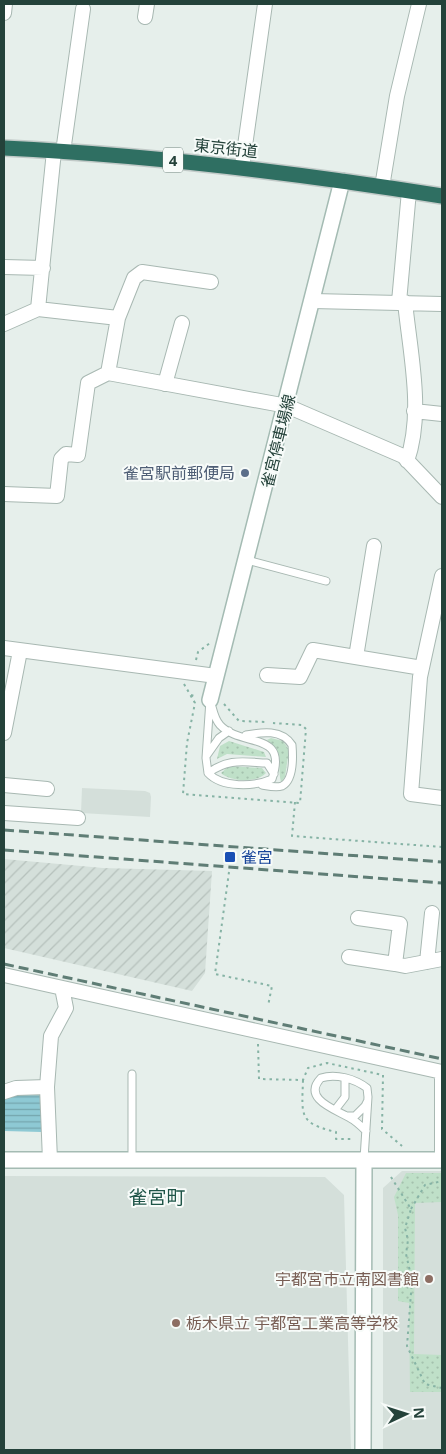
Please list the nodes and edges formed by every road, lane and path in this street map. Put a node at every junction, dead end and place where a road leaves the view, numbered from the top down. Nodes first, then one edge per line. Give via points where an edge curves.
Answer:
1 (5, 4) edge
2 (265, 4) edge
3 (419, 4) edge
4 (83, 9) dead end
5 (4, 13) edge
6 (4, 148) edge
7 (59, 151) junction
8 (242, 167) junction
9 (342, 181) junction
10 (382, 187) junction
11 (409, 191) junction
12 (442, 196) edge
13 (4, 267) edge
14 (43, 268) junction
15 (211, 282) dead end
16 (313, 301) junction
17 (402, 302) junction
18 (442, 304) edge
19 (38, 309) junction
20 (118, 318) junction
21 (182, 323) dead end
22 (4, 324) edge
23 (108, 373) junction
24 (165, 384) junction
25 (287, 406) junction
26 (414, 411) junction
27 (442, 414) edge
28 (407, 461) junction
29 (4, 494) edge
30 (442, 497) edge
31 (374, 546) dead end
32 (247, 560) junction
33 (442, 576) edge
34 (326, 581) dead end
35 (4, 648) edge
36 (20, 650) junction
37 (356, 657) junction
38 (422, 668) junction
39 (267, 675) dead end
40 (216, 676) junction
41 (191, 695) dead end
42 (210, 700) junction
43 (302, 725) dead end
44 (229, 731) junction
45 (4, 733) edge
46 (243, 736) junction
47 (206, 758) junction
48 (208, 773) junction
49 (274, 774) junction
50 (4, 785) edge
51 (259, 785) junction
52 (47, 789) dead end
53 (442, 798) edge
54 (295, 802) dead end
55 (4, 813) edge
56 (78, 818) dead end
57 (442, 848) edge
58 (229, 872) dead end
59 (432, 913) dead end
60 (358, 918) dead end
61 (349, 957) dead end
62 (442, 959) edge
63 (427, 962) junction
64 (395, 964) junction
65 (4, 975) edge
66 (62, 988) junction
67 (268, 1006) dead end
68 (442, 1072) edge
69 (132, 1074) dead end
70 (345, 1078) junction
71 (303, 1080) dead end
72 (47, 1087) junction
73 (4, 1092) edge
74 (368, 1097) junction
75 (335, 1110) junction
76 (346, 1116) junction
77 (366, 1131) junction
78 (352, 1139) dead end
79 (442, 1153) edge
80 (132, 1159) junction
81 (364, 1159) junction
82 (4, 1160) edge
83 (50, 1160) junction
84 (442, 1160) edge
85 (391, 1177) dead end
86 (442, 1181) edge
87 (411, 1209) junction
88 (442, 1388) edge
89 (363, 1450) edge

1 - 5 street
2 - 8 street
3 - 10 street via 397,96
4 - 7 street
6 - 7 highway, 東京街道 / 4
7 - 8 highway, 東京街道 / 4
7 - 14 street
8 - 9 highway, 東京街道 / 4
9 - 10 highway, 東京街道 / 4
9 - 16 street, 雀宮停車場線
10 - 11 highway, 東京街道 / 4
11 - 12 highway, 東京街道 / 4
11 - 17 street
13 - 14 street
14 - 19 street
15 - 20 street via 142,272 134,278
16 - 17 street
16 - 25 street, 雀宮停車場線
17 - 18 street
17 - 26 street
19 - 20 street
19 - 22 street
20 - 23 street
21 - 24 street
23 - 24 street
23 - 29 street via 88,383 78,455 66,454 61,459 57,496
24 - 25 street
25 - 28 street
25 - 32 street, 雀宮停車場線
26 - 27 street
26 - 28 street via 414,442
28 - 30 street
31 - 37 street
32 - 34 lane
32 - 40 street, 雀宮停車場線
33 - 38 street
35 - 36 street
36 - 40 street
36 - 45 street
37 - 38 street
37 - 39 street via 313,650 300,677
38 - 53 street via 410,794
40 - 42 street, 雀宮停車場線
41 - 42 path
42 - 43 path via 226,704 239,721
42 - 44 lane via 220,725
42 - 47 lane
44 - 46 lane
44 - 47 lane via 219,738
46 - 49 lane via 271,748 276,754
46 - 51 lane via 274,733 286,738 292,746 291,770 286,783 280,787
47 - 48 lane
48 - 49 lane via 229,761 267,763
48 - 51 lane via 220,782
49 - 51 lane via 272,780
50 - 52 street
54 - 57 path via 292,836
55 - 56 street
58 - 67 path via 214,974 272,986
59 - 63 street
60 - 64 street via 400,924
61 - 64 street
62 - 63 street
63 - 64 street via 405,966
65 - 66 street
66 - 68 street
66 - 72 street via 66,1008 51,1036
68 - 79 street
69 - 80 lane
70 - 74 lane via 367,1088
70 - 75 lane via 345,1097
70 - 75 lane via 326,1076 318,1081 317,1097 321,1103
71 - 78 path via 302,1106 310,1124 336,1132 336,1139
72 - 73 street via 16,1088
72 - 83 street
74 - 76 lane via 366,1106 355,1116
74 - 77 lane
75 - 76 lane
76 - 77 lane
77 - 81 lane
80 - 81 street
80 - 83 street
81 - 84 street
81 - 89 street
82 - 83 street
85 - 87 path
86 - 87 path via 426,1185
87 - 88 path via 406,1228 406,1254 412,1280 407,1346 425,1384

